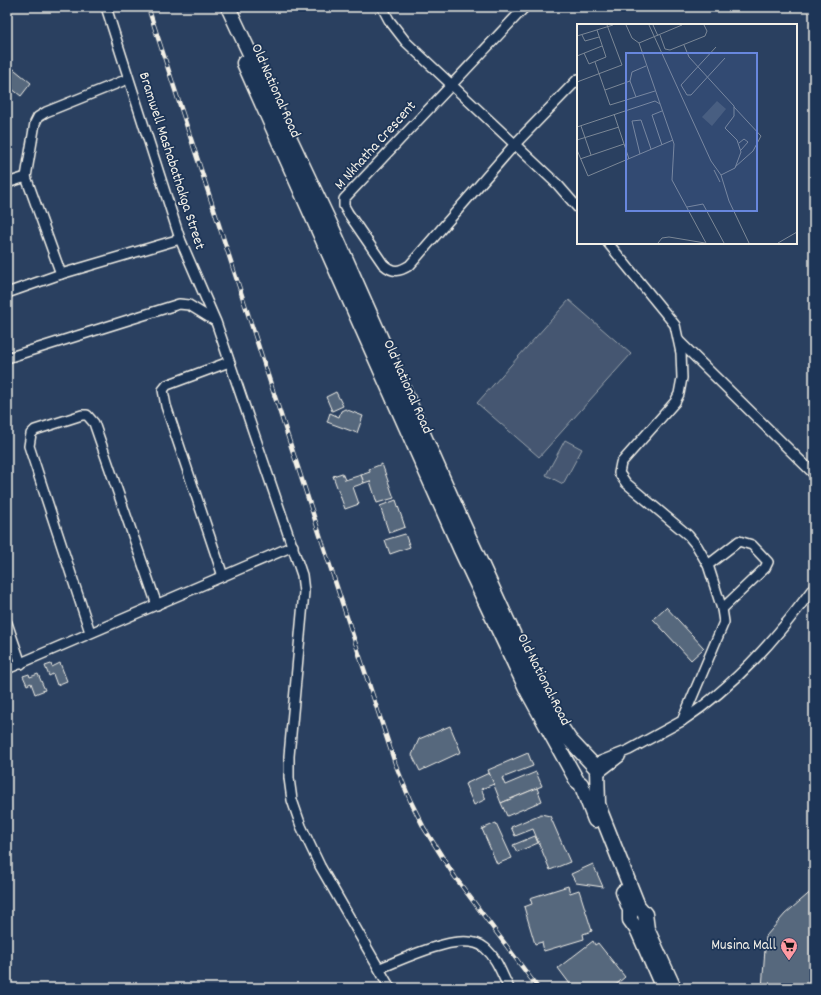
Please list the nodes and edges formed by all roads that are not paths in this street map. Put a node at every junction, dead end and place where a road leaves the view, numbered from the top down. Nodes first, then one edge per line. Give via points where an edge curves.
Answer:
1 (106, 7) edge
2 (218, 7) edge
3 (228, 7) edge
4 (382, 7) edge
5 (525, 7) edge
6 (128, 79) junction
7 (577, 80) edge
8 (452, 85) junction
9 (515, 144) junction
10 (26, 177) junction
11 (7, 183) edge
12 (577, 207) edge
13 (180, 239) junction
14 (609, 244) edge
15 (61, 274) junction
16 (7, 293) edge
17 (216, 322) junction
18 (679, 341) junction
19 (7, 358) edge
20 (229, 362) junction
21 (814, 474) edge
22 (293, 546) junction
23 (708, 565) junction
24 (223, 576) junction
25 (814, 587) edge
26 (157, 605) junction
27 (722, 609) junction
28 (7, 623) edge
29 (90, 632) junction
30 (20, 664) junction
31 (7, 669) edge
32 (682, 721) junction
33 (595, 770) junction
34 (578, 780) junction
35 (638, 918) junction
36 (380, 968) junction
37 (390, 988) edge
38 (509, 988) edge
39 (663, 988) edge
40 (674, 988) edge

1 - 6 street, Bramwell Mashabathakga Street
2 - 34 main road, Old National Road via 464,555 528,692
3 - 33 main road, Old National Road via 332,228 533,677 553,715
4 - 8 street via 406,42
5 - 8 street, M Nkhatha Crescent
6 - 10 street via 38,117 33,131
6 - 13 street, Bramwell Mashabathakga Street
7 - 9 street, M Nkhatha Crescent
8 - 9 street
8 - 9 street, M Nkhatha Crescent via 344,199 348,213 380,261 389,270 395,272 410,265
9 - 12 street
10 - 11 street
10 - 15 street
13 - 15 street
13 - 17 street, Bramwell Mashabathakga Street
14 - 18 street via 675,325
15 - 16 street
17 - 19 street via 189,305 179,304
17 - 20 street, Bramwell Mashabathakga Street
18 - 21 street
18 - 23 street via 682,378 679,394 675,402 621,463 619,473 626,483 688,535
20 - 22 street, Bramwell Mashabathakga Street
20 - 24 street via 167,385 164,390 166,406
22 - 24 street
22 - 36 street, Bramwell Mashabathakga Street via 302,574 304,592 289,756 292,800 320,866
23 - 27 street
23 - 27 street via 739,542 752,545 768,562 765,568
24 - 26 street
25 - 32 street via 744,672
26 - 29 street
26 - 29 street via 94,422 87,415 82,415 36,430 31,434 29,446
27 - 32 street via 723,628
28 - 30 street
29 - 30 street
30 - 31 street
32 - 33 street
33 - 34 main road via 593,784
33 - 34 main road via 582,763 578,766
33 - 35 main road, Old National Road via 598,804
34 - 35 main road, Old National Road via 630,910
35 - 39 main road, Old National Road
35 - 40 main road, Old National Road
36 - 37 street, Bramwell Mashabathakga Street
36 - 38 street via 446,944 466,942 485,948 494,958

